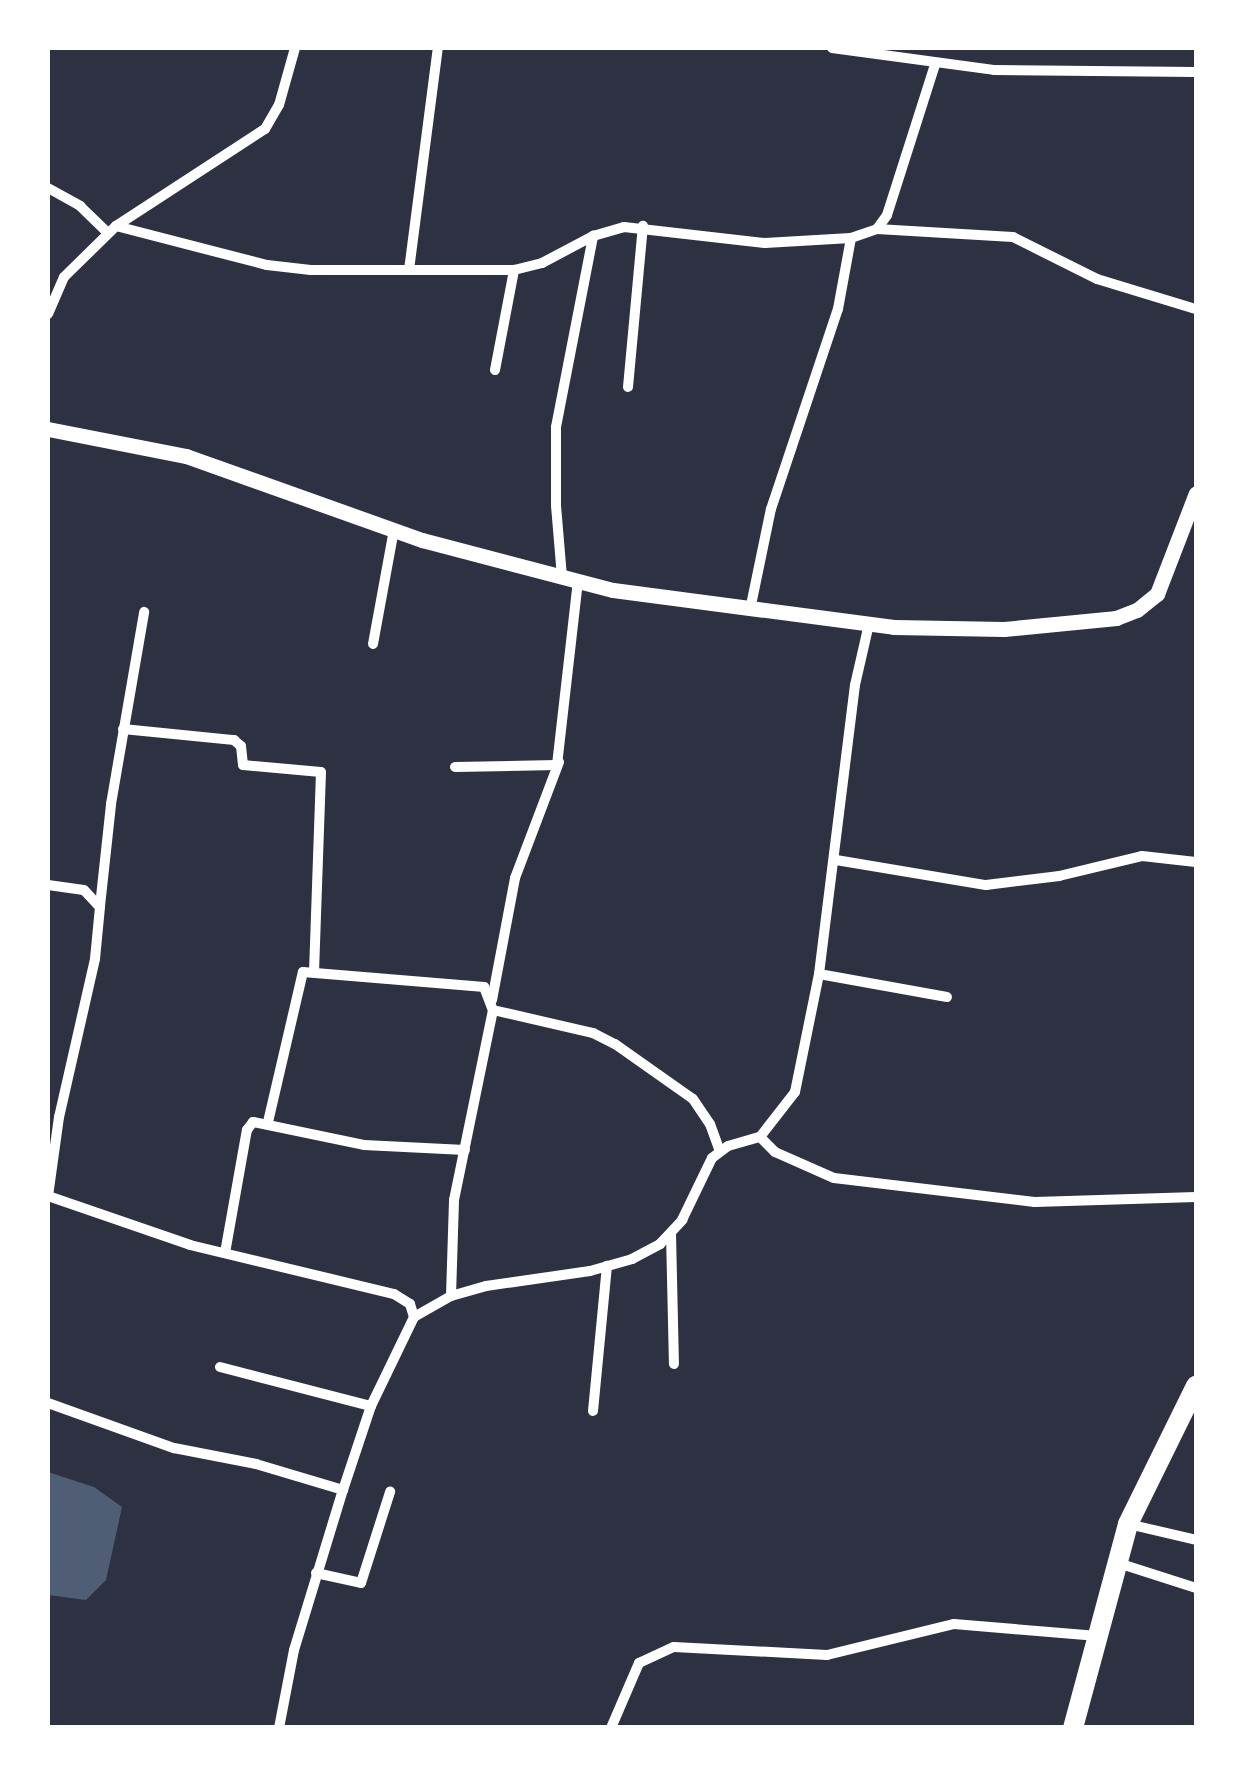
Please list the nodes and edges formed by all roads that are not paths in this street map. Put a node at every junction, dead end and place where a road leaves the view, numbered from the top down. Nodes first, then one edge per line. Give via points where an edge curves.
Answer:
1 (294, 48) edge
2 (438, 48) edge
3 (832, 48) edge
4 (935, 65) junction
5 (1196, 72) edge
6 (48, 188) edge
7 (643, 226) junction
8 (877, 229) junction
9 (112, 230) junction
10 (593, 236) junction
11 (851, 238) junction
12 (409, 270) junction
13 (514, 270) junction
14 (1196, 310) edge
15 (48, 314) edge
16 (495, 370) dead end
17 (628, 387) dead end
18 (48, 428) edge
19 (1196, 493) edge
20 (394, 530) junction
21 (570, 579) junction
22 (750, 611) junction
23 (144, 612) dead end
24 (869, 624) junction
25 (373, 644) dead end
26 (123, 729) junction
27 (560, 761) junction
28 (455, 767) dead end
29 (836, 860) junction
30 (1196, 862) edge
31 (48, 886) edge
32 (100, 907) junction
33 (314, 971) junction
34 (819, 974) junction
35 (947, 997) dead end
36 (492, 1005) junction
37 (268, 1122) junction
38 (760, 1137) junction
39 (466, 1150) junction
40 (720, 1150) junction
41 (48, 1196) edge
42 (1196, 1197) edge
43 (671, 1234) junction
44 (226, 1253) junction
45 (607, 1266) junction
46 (451, 1296) junction
47 (414, 1318) junction
48 (674, 1364) dead end
49 (220, 1367) dead end
50 (1196, 1386) edge
51 (48, 1403) edge
52 (371, 1406) junction
53 (593, 1411) dead end
54 (343, 1490) junction
55 (390, 1492) dead end
56 (1128, 1524) junction
57 (1196, 1540) edge
58 (1117, 1563) junction
59 (316, 1573) junction
60 (1196, 1588) edge
61 (1098, 1636) junction
62 (279, 1728) edge
63 (611, 1728) edge
64 (1072, 1728) edge

1 - 9 street via 279,105 265,129
2 - 12 street
3 - 4 street
4 - 5 street
4 - 8 street
6 - 9 street
7 - 10 street
7 - 11 street via 764,243
7 - 17 street
8 - 11 street
8 - 14 street via 1026,240 1097,279
9 - 12 street via 288,269
9 - 15 street via 64,277
10 - 13 street
10 - 21 street via 556,427 555,488
11 - 22 street via 838,309 771,509
12 - 13 street
13 - 16 street
18 - 20 street via 186,456
19 - 24 street via 1156,594 1137,610 1004,629
20 - 21 street
20 - 25 street
21 - 22 street
21 - 27 street
22 - 24 street
23 - 26 street
24 - 29 street via 855,684
26 - 32 street
26 - 33 street via 234,740 243,764 321,772
27 - 28 street via 552,768
27 - 36 street via 515,878
29 - 30 street via 986,885 1142,856
29 - 34 street
31 - 32 street via 84,890
32 - 41 street
33 - 36 street via 484,986
33 - 37 street via 300,976
34 - 35 street
34 - 38 street via 794,1092
36 - 39 street
36 - 40 street via 615,1044 694,1099
37 - 39 street via 364,1145
37 - 44 street via 253,1122 247,1130
38 - 40 street
38 - 42 street via 786,1158 834,1178 1034,1202
39 - 46 street via 450,1242
40 - 43 street
41 - 44 street
43 - 45 street
43 - 48 street
44 - 47 street via 394,1294 410,1304
45 - 46 street
45 - 53 street
46 - 47 street
47 - 52 street
49 - 52 street
50 - 56 main road
51 - 54 street via 174,1448
52 - 54 street
54 - 59 street
55 - 59 street via 361,1583
56 - 57 street
56 - 58 main road
58 - 60 street
58 - 61 main road
59 - 62 street
61 - 63 street via 969,1624 827,1655 674,1647 639,1663
61 - 64 main road

